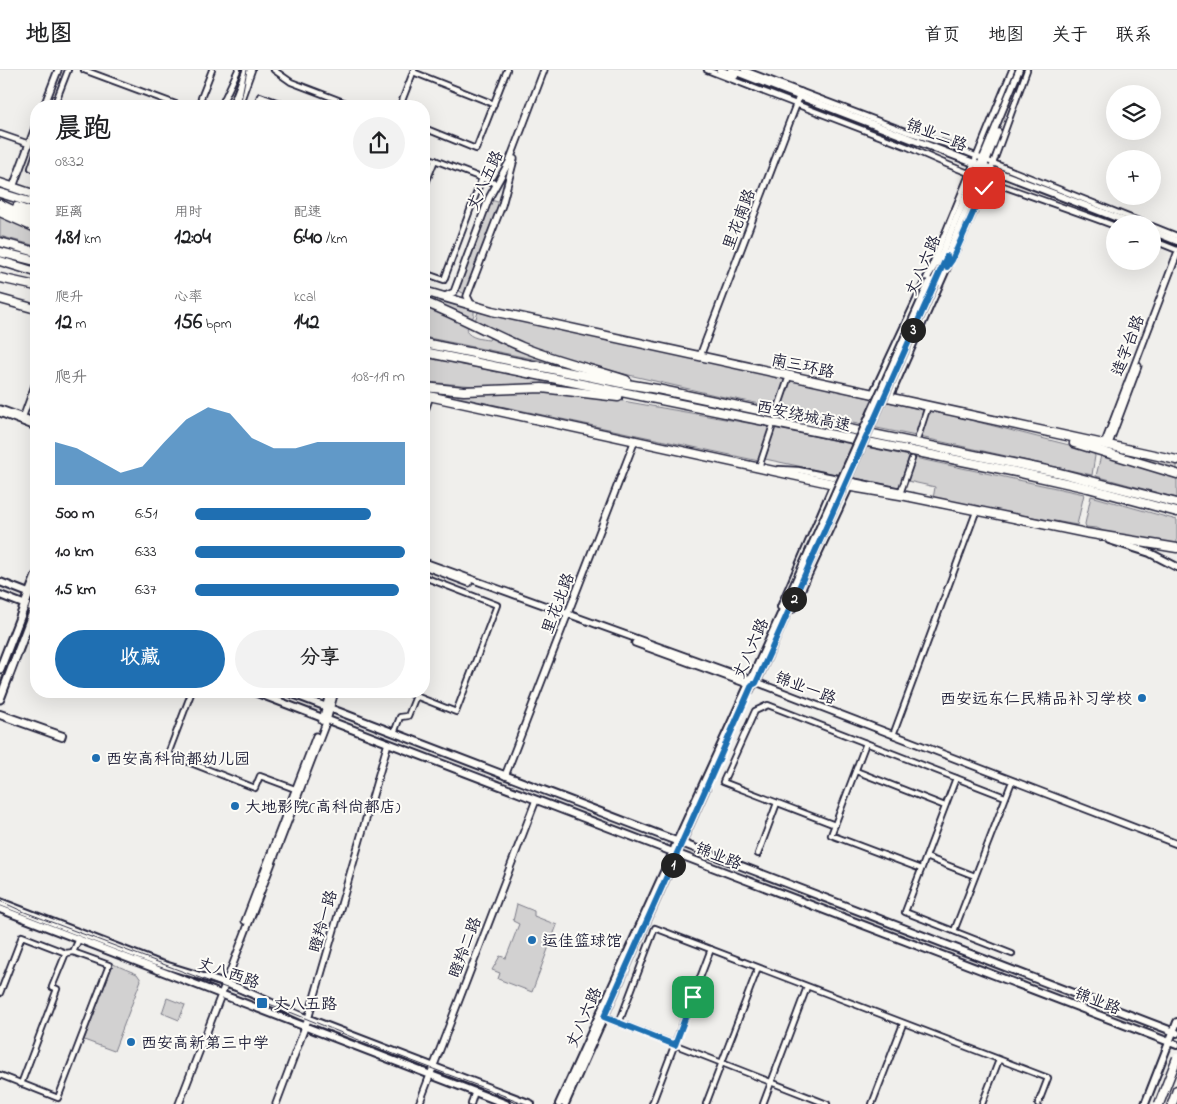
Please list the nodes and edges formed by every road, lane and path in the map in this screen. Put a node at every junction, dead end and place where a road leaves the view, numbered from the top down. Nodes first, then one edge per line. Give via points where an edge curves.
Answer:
1 (58, 70) edge
2 (68, 70) edge
3 (84, 70) edge
4 (212, 70) edge
5 (238, 70) edge
6 (242, 70) edge
7 (247, 70) edge
8 (252, 70) edge
9 (274, 70) edge
10 (507, 70) edge
11 (546, 70) edge
12 (707, 70) edge
13 (720, 70) edge
14 (731, 70) edge
15 (744, 70) edge
16 (1012, 70) edge
17 (1019, 70) edge
18 (1027, 70) edge
19 (413, 71) edge
20 (799, 98) junction
21 (46, 100) edge
22 (56, 100) edge
23 (165, 100) edge
24 (201, 100) edge
25 (224, 100) edge
26 (231, 100) edge
27 (235, 100) edge
28 (242, 100) edge
29 (258, 100) edge
30 (271, 100) edge
31 (338, 100) edge
32 (402, 100) edge
33 (494, 104) junction
34 (430, 130) edge
35 (0, 134) edge
36 (29, 144) joint
37 (430, 158) edge
38 (435, 160) junction
39 (981, 168) junction
40 (430, 173) edge
41 (482, 178) junction
42 (0, 184) edge
43 (497, 184) junction
44 (13, 187) junction
45 (0, 193) edge
46 (30, 193) edge
47 (0, 202) edge
48 (30, 202) edge
49 (0, 212) edge
50 (30, 212) edge
51 (1109, 215) edge
52 (1119, 215) edge
53 (30, 218) edge
54 (1106, 218) edge
55 (1106, 222) edge
56 (30, 225) edge
57 (1161, 230) edge
58 (1161, 235) edge
59 (1177, 236) edge
60 (1161, 239) edge
61 (1177, 241) edge
62 (0, 242) edge
63 (1161, 244) edge
64 (1177, 245) edge
65 (30, 250) edge
66 (1177, 250) edge
67 (2, 252) edge
68 (1177, 254) edge
69 (945, 255) junction
70 (30, 260) edge
71 (0, 261) edge
72 (1177, 264) edge
73 (947, 267) junction
74 (30, 270) edge
75 (430, 275) edge
76 (0, 278) edge
77 (931, 279) junction
78 (30, 285) edge
79 (430, 293) edge
80 (443, 297) junction
81 (0, 299) edge
82 (430, 304) edge
83 (472, 306) junction
84 (30, 307) edge
85 (430, 344) edge
86 (430, 353) edge
87 (700, 356) junction
88 (789, 376) junction
89 (430, 388) edge
90 (657, 389) junction
91 (873, 394) junction
92 (430, 397) edge
93 (30, 398) edge
94 (889, 398) junction
95 (655, 400) junction
96 (779, 405) dead end
97 (928, 406) junction
98 (0, 409) edge
99 (0, 414) edge
100 (23, 417) junction
101 (30, 420) edge
102 (30, 424) edge
103 (772, 428) dead end
104 (1029, 429) junction
105 (918, 438) dead end
106 (635, 440) junction
107 (1106, 445) junction
108 (912, 459) dead end
109 (1177, 460) edge
110 (762, 468) junction
111 (1177, 474) edge
112 (834, 484) junction
113 (849, 487) junction
114 (1177, 503) edge
115 (976, 512) junction
116 (1177, 512) edge
117 (1086, 533) junction
118 (1177, 548) edge
119 (430, 564) edge
120 (430, 568) edge
121 (1177, 568) edge
122 (430, 579) edge
123 (0, 582) edge
124 (30, 593) edge
125 (0, 595) edge
126 (30, 598) edge
127 (25, 604) junction
128 (789, 604) junction
129 (30, 605) edge
130 (567, 616) junction
131 (30, 622) edge
132 (774, 627) junction
133 (777, 637) junction
134 (0, 669) edge
135 (752, 683) junction
136 (0, 698) edge
137 (189, 698) edge
138 (270, 698) edge
139 (303, 698) edge
140 (329, 698) edge
141 (332, 698) edge
142 (415, 698) edge
143 (421, 698) edge
144 (328, 708) junction
145 (0, 715) edge
146 (325, 720) junction
147 (394, 733) junction
148 (892, 735) junction
149 (388, 743) junction
150 (866, 743) junction
151 (856, 772) junction
152 (505, 776) junction
153 (956, 778) junction
154 (1010, 784) junction
155 (295, 789) junction
156 (1006, 797) junction
157 (536, 800) junction
158 (777, 803) junction
159 (945, 806) junction
160 (835, 825) junction
161 (679, 842) junction
162 (1177, 846) edge
163 (676, 853) junction
164 (758, 854) dead end
165 (926, 857) junction
166 (921, 869) junction
167 (975, 876) junction
168 (0, 902) edge
169 (0, 909) edge
170 (954, 931) junction
171 (79, 939) junction
172 (711, 949) junction
173 (66, 952) junction
174 (73, 952) junction
175 (1012, 954) dead end
176 (758, 968) junction
177 (223, 983) junction
178 (808, 987) junction
179 (0, 993) edge
180 (219, 994) junction
181 (604, 1017) junction
182 (308, 1019) junction
183 (1177, 1022) edge
184 (619, 1023) junction
185 (903, 1024) junction
186 (306, 1026) junction
187 (1175, 1032) edge
188 (1169, 1042) junction
189 (675, 1045) junction
190 (1177, 1045) edge
191 (1164, 1056) junction
192 (999, 1060) junction
193 (1177, 1060) edge
194 (721, 1063) junction
195 (433, 1067) junction
196 (430, 1074) junction
197 (0, 1075) edge
198 (771, 1082) junction
199 (21, 1084) junction
200 (1177, 1090) edge
201 (474, 1094) dead end
202 (175, 1104) edge
203 (179, 1104) edge
204 (276, 1104) edge
205 (418, 1104) edge
206 (471, 1104) edge
207 (506, 1104) edge
208 (530, 1104) edge
209 (559, 1104) edge
210 (565, 1104) edge
211 (652, 1104) edge
212 (706, 1104) edge
213 (763, 1104) edge
214 (827, 1104) edge
215 (872, 1104) edge
216 (982, 1104) edge
217 (1038, 1104) edge
218 (1146, 1104) edge
219 (1159, 1104) edge
220 (1172, 1104) edge

1 - 21 street
2 - 22 street
3 - 23 street
4 - 24 street
5 - 25 street
6 - 26 main road
7 - 27 main road
8 - 28 street
9 - 31 street via 291,82
10 - 33 street
11 - 43 street, 丈八五路
11 - 83 street, 丈八五路 via 511,166 502,205 467,296
12 - 20 street
13 - 20 main road, 锦业二路
14 - 20 main road, 锦业二路
15 - 20 street
16 - 39 street
17 - 39 street, 丈八六路
18 - 39 street
19 - 32 street
19 - 33 street
20 - 39 main road, 锦业二路
20 - 39 street
20 - 87 street, 里花南路
29 - 30 street via 260,96
33 - 34 street via 476,149
35 - 36 street
36 - 44 street
37 - 38 street
38 - 40 street
38 - 41 street
39 - 51 main road, 锦业二路
39 - 52 street
39 - 54 main road, 锦业二路
39 - 55 street
39 - 69 main road, 丈八六路
39 - 73 street
39 - 77 street
41 - 43 street
41 - 75 street via 444,280
42 - 44 highway
43 - 80 street, 丈八五路 via 454,292
44 - 46 highway
45 - 48 highway
47 - 50 highway
47 - 53 highway
49 - 56 highway
57 - 59 street
58 - 61 main road
60 - 64 main road
62 - 65 highway
63 - 66 street
67 - 70 highway
68 - 107 street, 造字台路
69 - 73 main road
69 - 77 main road, 丈八六路
71 - 74 highway
72 - 107 street, 造字台路
73 - 94 main road
76 - 78 highway
77 - 91 main road
77 - 128 main road, 丈八六路, bridge
79 - 80 highway, 南三环路
80 - 83 highway, 南三环路
81 - 84 highway
82 - 90 highway via 546,356
83 - 87 highway, 南三环路
85 - 90 highway, 西安绕城高速
86 - 95 highway, 西安绕城高速
87 - 88 highway, 南三环路
88 - 91 highway, 南三环路
88 - 96 street
89 - 95 highway via 464,391 542,388
90 - 114 highway, 西安绕城高速 via 1056,472
91 - 94 highway, 南三环路
92 - 106 highway
93 - 100 street
94 - 97 highway, 南三环路
95 - 116 highway, 西安绕城高速 via 1021,473
97 - 104 highway, 南三环路
97 - 105 street
98 - 100 street
99 - 102 street
100 - 101 street
103 - 110 street
104 - 107 highway, 南三环路
104 - 111 highway
106 - 110 highway
106 - 130 street, 里花北路
107 - 109 highway, 南三环路
108 - 110 street via 901,491 798,470
110 - 112 highway
112 - 113 highway
112 - 132 main road
113 - 115 highway
113 - 133 main road
115 - 117 highway
115 - 148 street
117 - 118 highway
117 - 121 main road via 1150,553
119 - 130 street, 锦业一路
120 - 130 street, 锦业一路
122 - 143 street via 497,605 456,712
123 - 124 main road
125 - 127 main road
126 - 127 main road
127 - 129 main road
127 - 134 main road
128 - 132 main road, 丈八六路
128 - 133 main road, 丈八六路
130 - 135 street, 锦业一路
130 - 152 street, 里花北路
131 - 136 main road
132 - 135 main road, 丈八六路
133 - 135 main road, 丈八六路
135 - 148 street, 锦业一路
135 - 154 street, 锦业一路
135 - 161 main road, 丈八六路
137 - 155 street via 168,754 255,788 260,776
138 - 146 main road, 锦业路
139 - 144 main road, 锦业路
140 - 144 street
141 - 144 street
142 - 147 street via 408,716 400,718
144 - 146 street
144 - 147 main road, 锦业路
145 - 145 street via 62,738 63,735
146 - 149 main road, 锦业路
146 - 155 street
146 - 177 street
147 - 152 main road, 锦业路
148 - 162 street, 锦业一路
149 - 157 main road, 锦业路
149 - 182 street, 瞪羚一路
150 - 151 street
150 - 153 street
150 - 158 street via 768,706 755,711 723,782
151 - 159 street
151 - 160 street
152 - 161 main road, 锦业路
153 - 156 street
153 - 159 street
154 - 156 street
154 - 162 street, 锦业一路
155 - 177 street
156 - 167 street
157 - 163 main road, 锦业路
157 - 195 street, 瞪羚二路
158 - 160 street
158 - 164 street
159 - 165 street
160 - 166 street via 831,835
161 - 163 main road, 丈八六路
161 - 187 main road, 锦业路
163 - 181 main road, 丈八六路
163 - 188 main road, 锦业路
163 - 209 main road, 丈八六路
165 - 166 street
165 - 167 street
166 - 170 street via 905,912
167 - 170 street
168 - 177 main road, 丈八西路 via 155,962
169 - 171 main road, 丈八西路
170 - 175 street
171 - 174 street
171 - 180 main road, 丈八西路
172 - 176 street
172 - 184 street via 655,928
172 - 189 street
173 - 174 street
173 - 179 street via 22,936
173 - 199 street via 52,987 57,989
174 - 199 street via 109,965 62,1089 58,1098
176 - 178 street
176 - 194 street
177 - 180 street
177 - 182 main road, 丈八西路
178 - 185 street
178 - 198 street
180 - 186 main road, 丈八西路
180 - 202 street
180 - 203 street
181 - 184 street
181 - 210 main road, 丈八六路
182 - 186 street, 瞪羚一路
182 - 195 main road, 丈八西路
183 - 187 main road
184 - 189 street
185 - 192 street
185 - 215 street
186 - 196 main road, 丈八西路
186 - 204 street, 瞪羚一路
187 - 188 main road
188 - 190 main road, 锦业路
188 - 191 main road
189 - 194 street
189 - 211 street
191 - 193 main road
191 - 218 main road
192 - 216 street
192 - 217 street via 1048,1078
193 - 219 highway, bridge
194 - 198 street
194 - 212 street
195 - 196 street, 瞪羚二路
195 - 208 main road, 丈八西路
196 - 205 street, 瞪羚二路
196 - 207 main road, 丈八西路
197 - 199 street
198 - 213 street
198 - 214 street
200 - 220 highway
201 - 206 street

